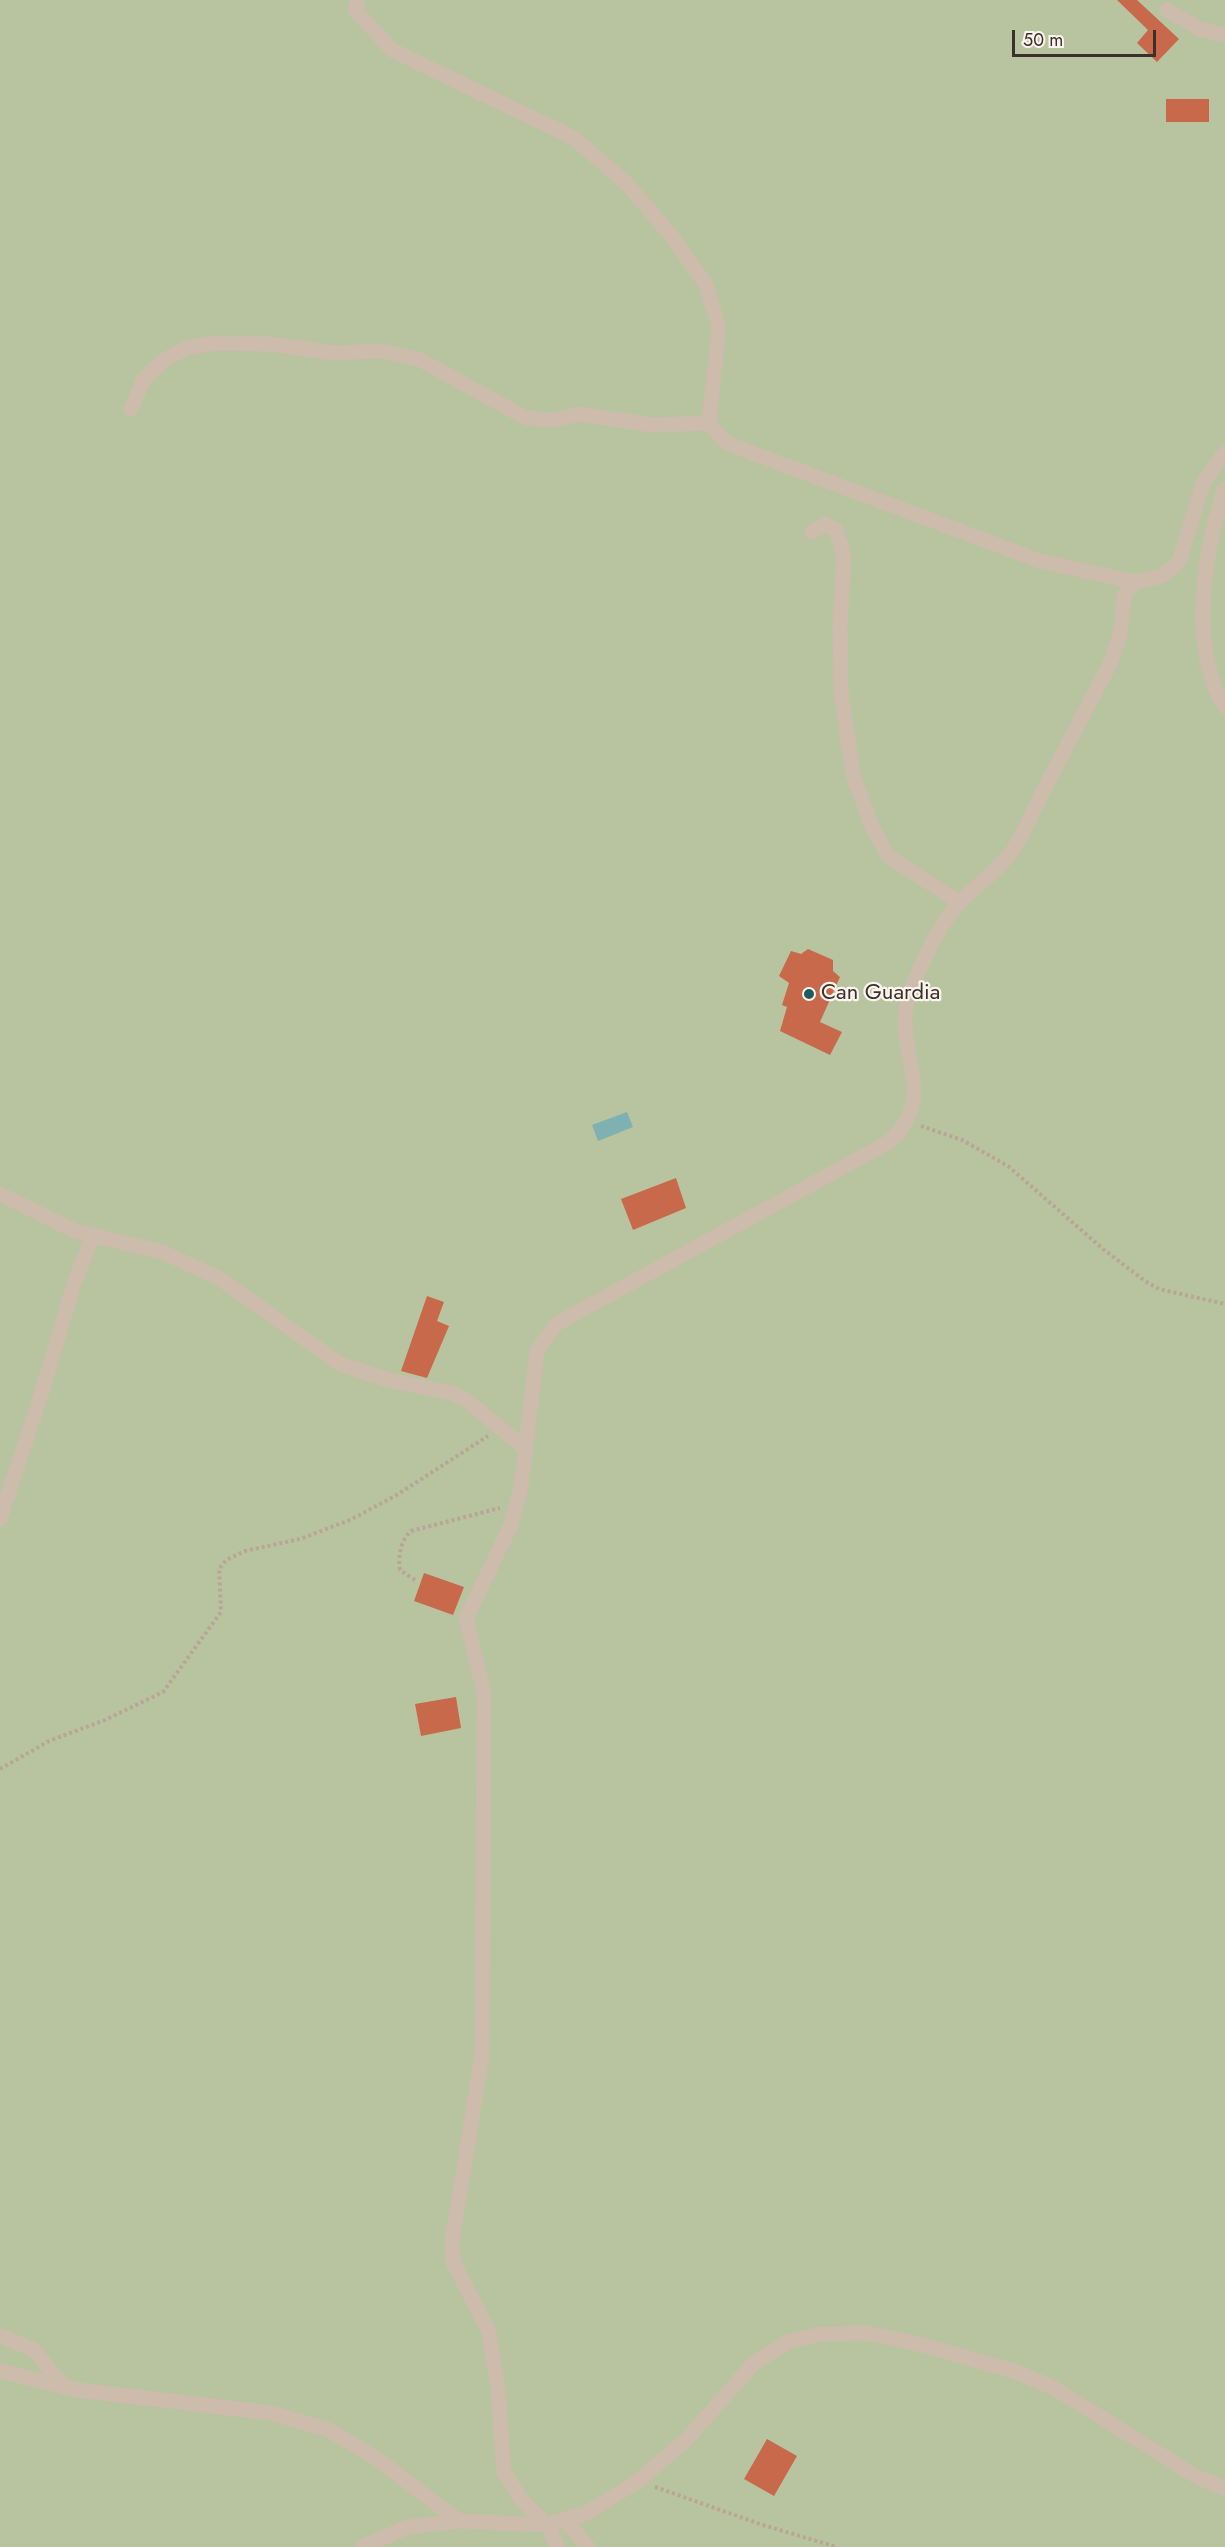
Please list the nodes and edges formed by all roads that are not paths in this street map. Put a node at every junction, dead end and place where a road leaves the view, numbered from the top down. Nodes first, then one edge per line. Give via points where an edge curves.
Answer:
1 (358, 0) edge
2 (1167, 10) dead end
3 (1225, 35) edge
4 (130, 409) dead end
5 (709, 423) junction
6 (1225, 452) edge
7 (1225, 489) edge
8 (812, 532) dead end
9 (1135, 582) junction
10 (1225, 707) edge
11 (959, 902) junction
12 (0, 1194) edge
13 (93, 1235) junction
14 (526, 1449) junction
15 (0, 1519) edge
16 (0, 2336) edge
17 (0, 2371) edge
18 (64, 2387) junction
19 (1225, 2488) edge
20 (565, 2520) junction
21 (459, 2521) junction
22 (547, 2525) junction
23 (362, 2547) edge
24 (558, 2547) edge
25 (588, 2547) edge

1 - 5 street via 355,10 392,50 574,138 627,184 669,232 705,284 719,328
2 - 3 street via 1200,29
4 - 5 street via 144,379 163,361 186,348 214,343 270,344 334,353 380,351 419,359 526,418 552,420 580,414 652,425
5 - 9 street via 726,443 1018,553
6 - 9 street via 1203,483 1179,562 1162,576
7 - 10 street via 1210,539 1204,601 1208,666
8 - 11 street via 825,524 836,530 844,555 841,691 853,776 872,827 888,856
9 - 11 street via 1124,595 1120,635 1110,664 1012,851
11 - 14 street via 917,976 906,1009 904,1028 915,1089 908,1122 889,1142 556,1324 537,1351
12 - 13 street via 75,1231
13 - 14 street via 162,1252 219,1278 340,1364 465,1399
13 - 15 street
14 - 22 street via 511,1525 466,1618 484,1692 482,2055 452,2241 453,2262 489,2332 504,2472 520,2498
16 - 18 street via 33,2349
17 - 18 street
18 - 21 street via 272,2413 328,2430 376,2458
19 - 20 street via 1197,2477 1054,2388 1014,2371 922,2344 867,2333 821,2334 788,2342 755,2362 687,2439 638,2481 587,2513
20 - 22 street
20 - 25 street
21 - 22 street
21 - 23 street via 408,2528
22 - 24 street

